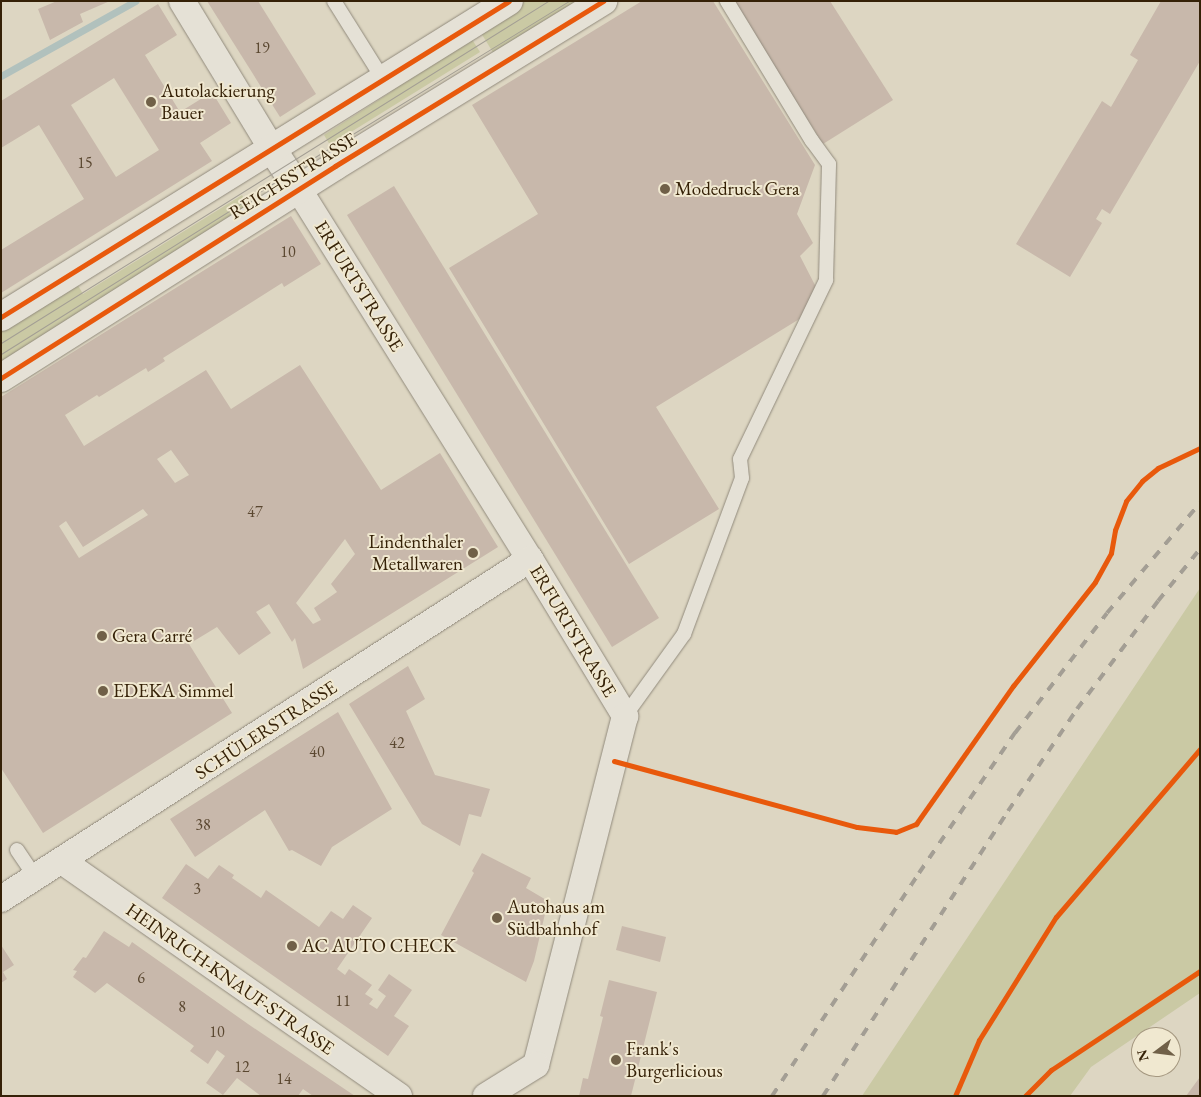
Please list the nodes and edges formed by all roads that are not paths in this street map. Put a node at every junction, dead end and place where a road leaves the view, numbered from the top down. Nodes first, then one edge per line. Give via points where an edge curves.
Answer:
1 (182, 1) edge
2 (334, 1) edge
3 (509, 1) edge
4 (603, 1) edge
5 (727, 1) edge
6 (383, 79) junction
7 (272, 149) junction
8 (299, 190) junction
9 (1, 317) edge
10 (1, 378) edge
11 (530, 559) junction
12 (625, 716) junction
13 (17, 850) dead end
14 (62, 861) junction
15 (36, 878) junction
16 (1, 899) edge
17 (399, 1096) edge
18 (486, 1096) edge

1 - 7 street
2 - 6 lane
3 - 6 main road, REICHSSTRASSE
4 - 8 main road, REICHSSTRASSE
5 - 12 lane via 829,164 826,280 740,459 742,478 684,634
6 - 7 main road, REICHSSTRASSE
7 - 8 main road
7 - 9 main road, REICHSSTRASSE
8 - 10 main road, REICHSSTRASSE
8 - 11 street, ERFURTSTRASSE
11 - 12 street, ERFURTSTRASSE
11 - 14 street, SCHÜLERSTRASSE
12 - 18 street, ERFURTSTRASSE via 536,1065
13 - 15 lane
14 - 15 street, SCHÜLERSTRASSE
14 - 17 street, HEINRICH-KNAUF-STRASSE
15 - 16 street, SCHÜLERSTRASSE

